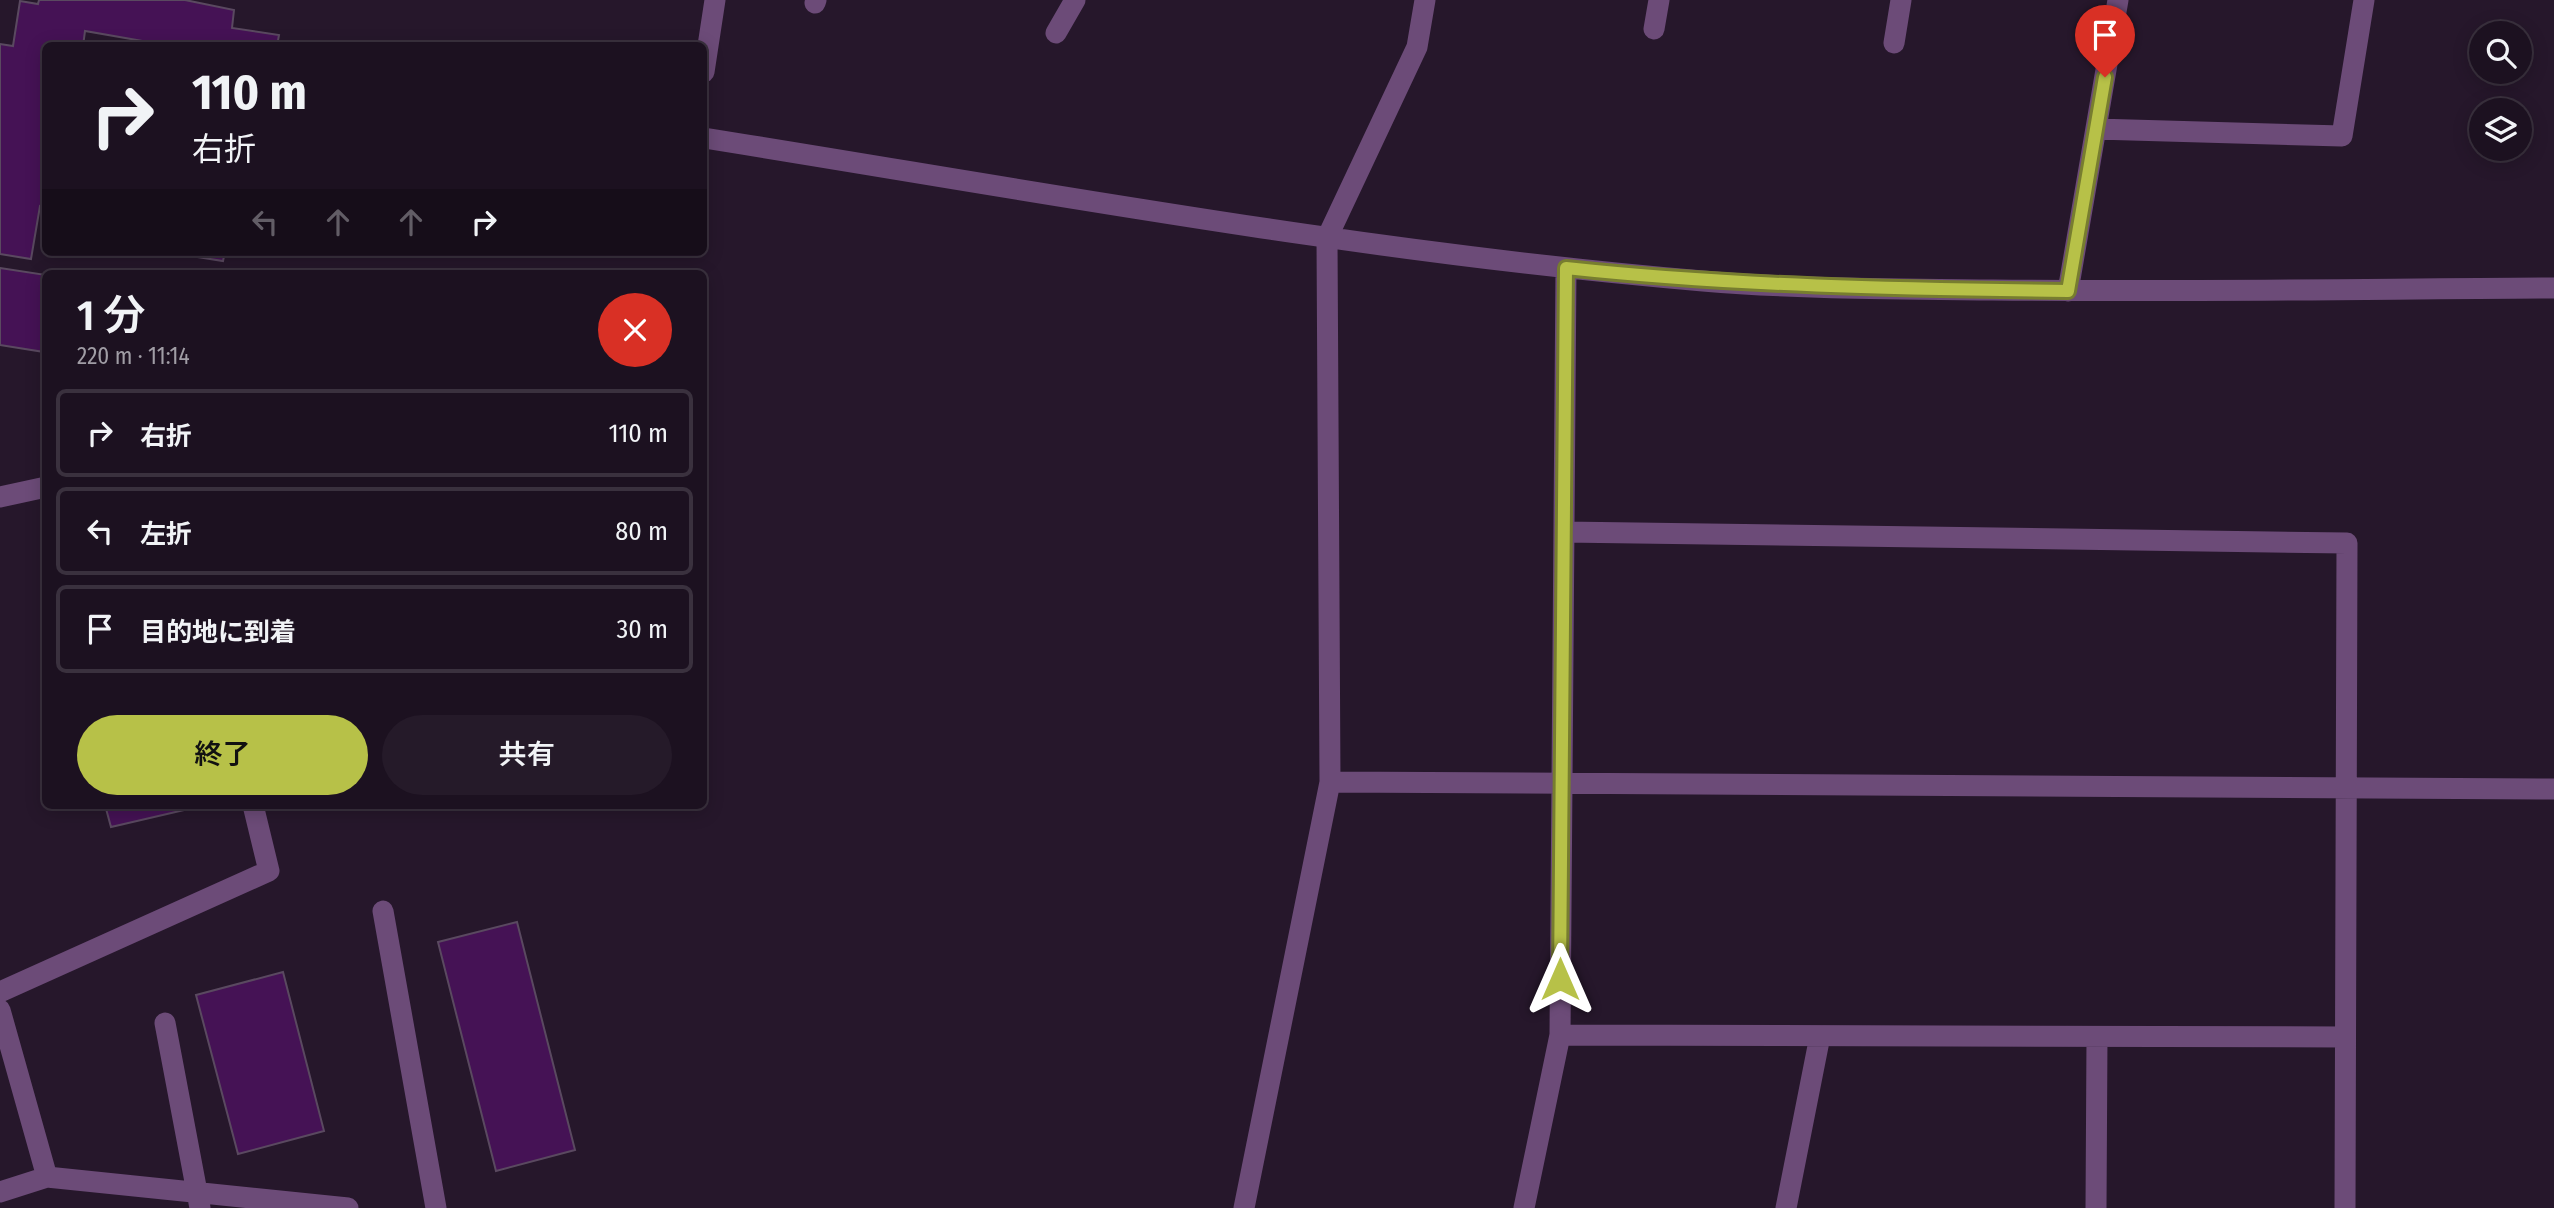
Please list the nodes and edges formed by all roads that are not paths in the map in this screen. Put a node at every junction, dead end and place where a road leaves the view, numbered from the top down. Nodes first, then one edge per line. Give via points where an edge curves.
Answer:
1 (715, 0) edge
2 (1075, 0) edge
3 (1425, 0) edge
4 (1659, 0) edge
5 (1901, 0) edge
6 (2118, 0) edge
7 (2364, 0) edge
8 (1654, 29) dead end
9 (1056, 33) dead end
10 (1894, 43) dead end
11 (707, 52) edge
12 (2096, 129) junction
13 (707, 138) edge
14 (1327, 238) junction
15 (1566, 268) junction
16 (2554, 288) edge
17 (2068, 291) junction
18 (42, 488) edge
19 (0, 496) edge
20 (1564, 532) junction
21 (1330, 782) junction
22 (1562, 784) junction
23 (2346, 788) junction
24 (2554, 789) edge
25 (254, 809) edge
26 (383, 911) dead end
27 (0, 992) edge
28 (0, 1010) edge
29 (165, 1023) dead end
30 (1560, 1035) junction
31 (1820, 1036) junction
32 (2097, 1037) junction
33 (2345, 1037) junction
34 (47, 1177) junction
35 (0, 1192) edge
36 (198, 1200) edge
37 (348, 1208) edge
38 (436, 1208) edge
39 (1244, 1208) edge
40 (1524, 1208) edge
41 (1786, 1208) edge
42 (2096, 1208) edge
43 (2345, 1208) edge

1 - 11 street
2 - 9 street
3 - 14 street via 1417,47
4 - 8 street
5 - 10 street
6 - 12 street
7 - 12 street via 2342,136
12 - 17 street
13 - 14 street
14 - 15 street
14 - 21 street
15 - 17 street via 1838,288
15 - 20 street
16 - 17 street
18 - 19 street
20 - 22 street
20 - 23 street via 2347,542
21 - 22 street
21 - 39 street
22 - 23 street
22 - 30 street
23 - 24 street
23 - 33 street
25 - 27 street via 269,871
26 - 38 street
28 - 34 street
29 - 36 street
30 - 31 street
30 - 40 street
31 - 32 street
31 - 41 street
32 - 33 street
32 - 42 street
33 - 43 street
34 - 35 street
34 - 36 street
36 - 37 street

